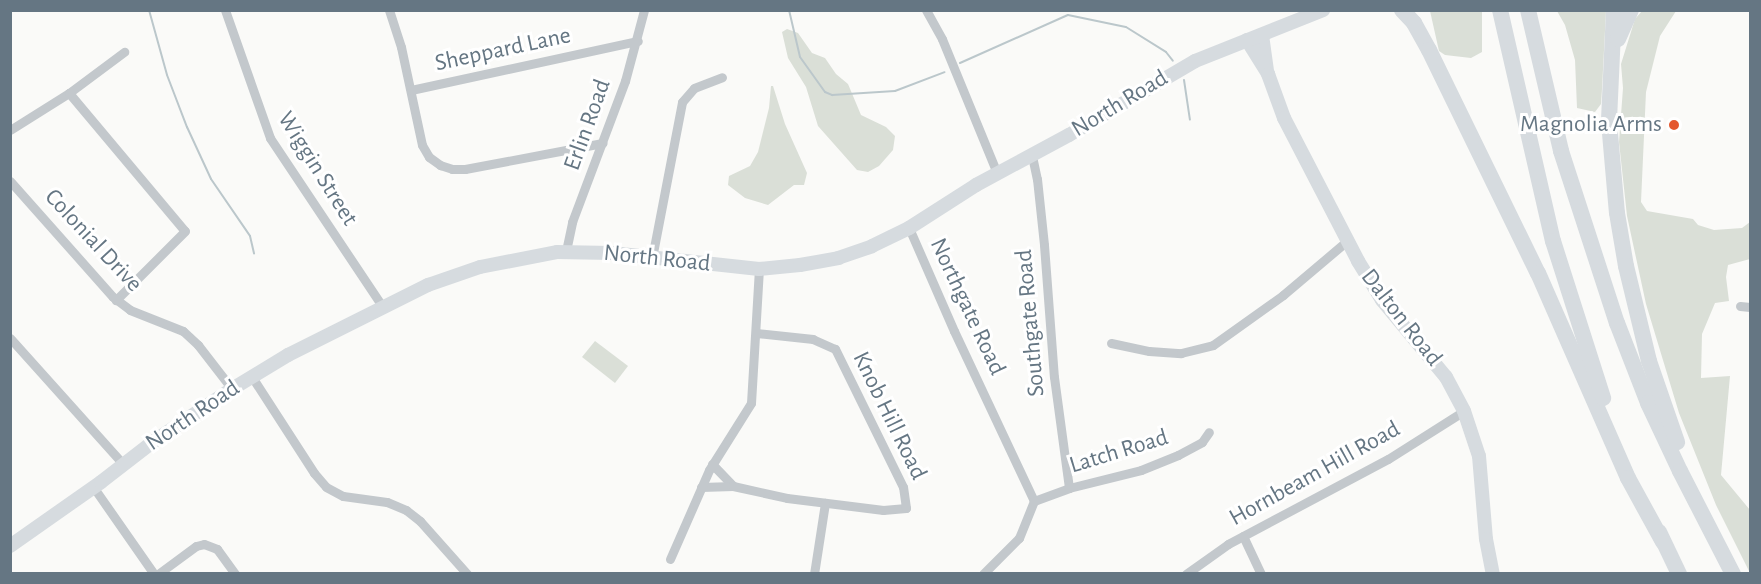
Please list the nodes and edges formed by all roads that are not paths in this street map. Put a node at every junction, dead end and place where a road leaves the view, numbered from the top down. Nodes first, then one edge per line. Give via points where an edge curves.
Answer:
1 (225, 10) edge
2 (389, 10) edge
3 (644, 10) edge
4 (926, 10) edge
5 (1323, 10) edge
6 (1402, 10) edge
7 (1421, 10) edge
8 (1500, 10) edge
9 (1528, 10) edge
10 (1614, 10) edge
11 (1631, 10) edge
12 (1300, 14) edge
13 (1285, 17) edge
14 (1262, 35) junction
15 (1247, 40) junction
16 (638, 41) junction
17 (1429, 50) junction
18 (124, 52) dead end
19 (1612, 73) junction
20 (1268, 74) junction
21 (722, 77) dead end
22 (411, 90) junction
23 (69, 93) junction
24 (10, 130) edge
25 (603, 143) junction
26 (1032, 156) junction
27 (997, 173) junction
28 (10, 181) edge
29 (909, 228) junction
30 (1347, 241) junction
31 (566, 251) junction
32 (652, 258) junction
33 (759, 269) junction
34 (116, 300) junction
35 (382, 306) junction
36 (1740, 306) dead end
37 (1750, 307) edge
38 (756, 333) junction
39 (10, 338) edge
40 (1110, 343) dead end
41 (252, 377) junction
42 (232, 389) junction
43 (1464, 411) junction
44 (1209, 432) dead end
45 (712, 464) junction
46 (124, 465) junction
47 (733, 486) junction
48 (701, 487) junction
49 (94, 488) junction
50 (1069, 488) junction
51 (1034, 501) junction
52 (825, 503) junction
53 (1243, 536) junction
54 (1714, 539) junction
55 (12, 542) edge
56 (1663, 542) junction
57 (670, 559) dead end
58 (156, 573) edge
59 (235, 573) edge
60 (467, 573) edge
61 (814, 573) edge
62 (983, 573) edge
63 (1186, 573) edge
64 (1261, 573) edge
65 (1493, 573) edge
66 (1679, 573) edge
67 (1733, 573) edge

1 - 35 street, Wiggin Street via 270,138
2 - 22 street
3 - 16 street, Erlin Road
4 - 27 street via 942,39
5 - 12 main road, North Road
6 - 17 highway
7 - 17 highway
8 - 56 highway via 1545,212 1572,309 1600,392
9 - 54 highway via 1561,151 1603,284 1648,403
10 - 19 highway
11 - 19 highway via 1620,35
12 - 13 main road, North Road
13 - 14 main road, North Road
14 - 15 main road, North Road
14 - 20 main road, Dalton Road
15 - 20 main road, Dalton Road
15 - 26 main road, North Road via 1165,77
16 - 22 street, Sheppard Lane
16 - 25 street, Erlin Road
17 - 56 highway via 1538,273 1628,478
18 - 23 street
19 - 54 highway via 1610,160 1628,274 1657,387
20 - 30 main road, Dalton Road via 1284,118
21 - 32 street via 694,88 682,102
22 - 25 street via 422,145 434,161 446,168 465,169
23 - 24 street
23 - 34 street via 184,231
25 - 31 street, Erlin Road via 572,222
26 - 27 main road, North Road
26 - 50 street, Southgate Road
27 - 29 main road, North Road
28 - 34 street, Colonial Drive
29 - 33 main road, North Road via 838,258
29 - 51 street, Northgate Road
30 - 40 street via 1283,295 1213,345 1181,353
30 - 43 main road, Dalton Road via 1382,300 1446,377
31 - 32 main road, North Road
31 - 35 main road, North Road via 480,267
32 - 33 main road, North Road
33 - 38 street
34 - 42 street, Colonial Drive via 130,310 183,331
35 - 41 main road, North Road
36 - 37 street
38 - 45 street via 751,403
38 - 52 street, Knob Hill Road via 813,339 835,349 903,487 906,509
39 - 46 street
41 - 42 main road, North Road
41 - 60 street via 326,487 343,496 387,502 406,510 420,520
42 - 46 main road, North Road
43 - 53 street, Hornbeam Hill Road via 1388,459
43 - 65 main road, Dalton Road via 1479,456
44 - 50 street, Latch Road via 1185,453 1141,470
45 - 47 street
45 - 48 street
46 - 49 main road, North Road
47 - 48 street
47 - 52 street
48 - 57 street
49 - 55 main road, North Road
49 - 58 street
50 - 51 street, Latch Road
51 - 62 street via 1019,538
52 - 61 street
53 - 63 street, Hornbeam Hill Road
53 - 64 street
54 - 67 highway
56 - 66 highway
58 - 59 street via 204,544 217,549

